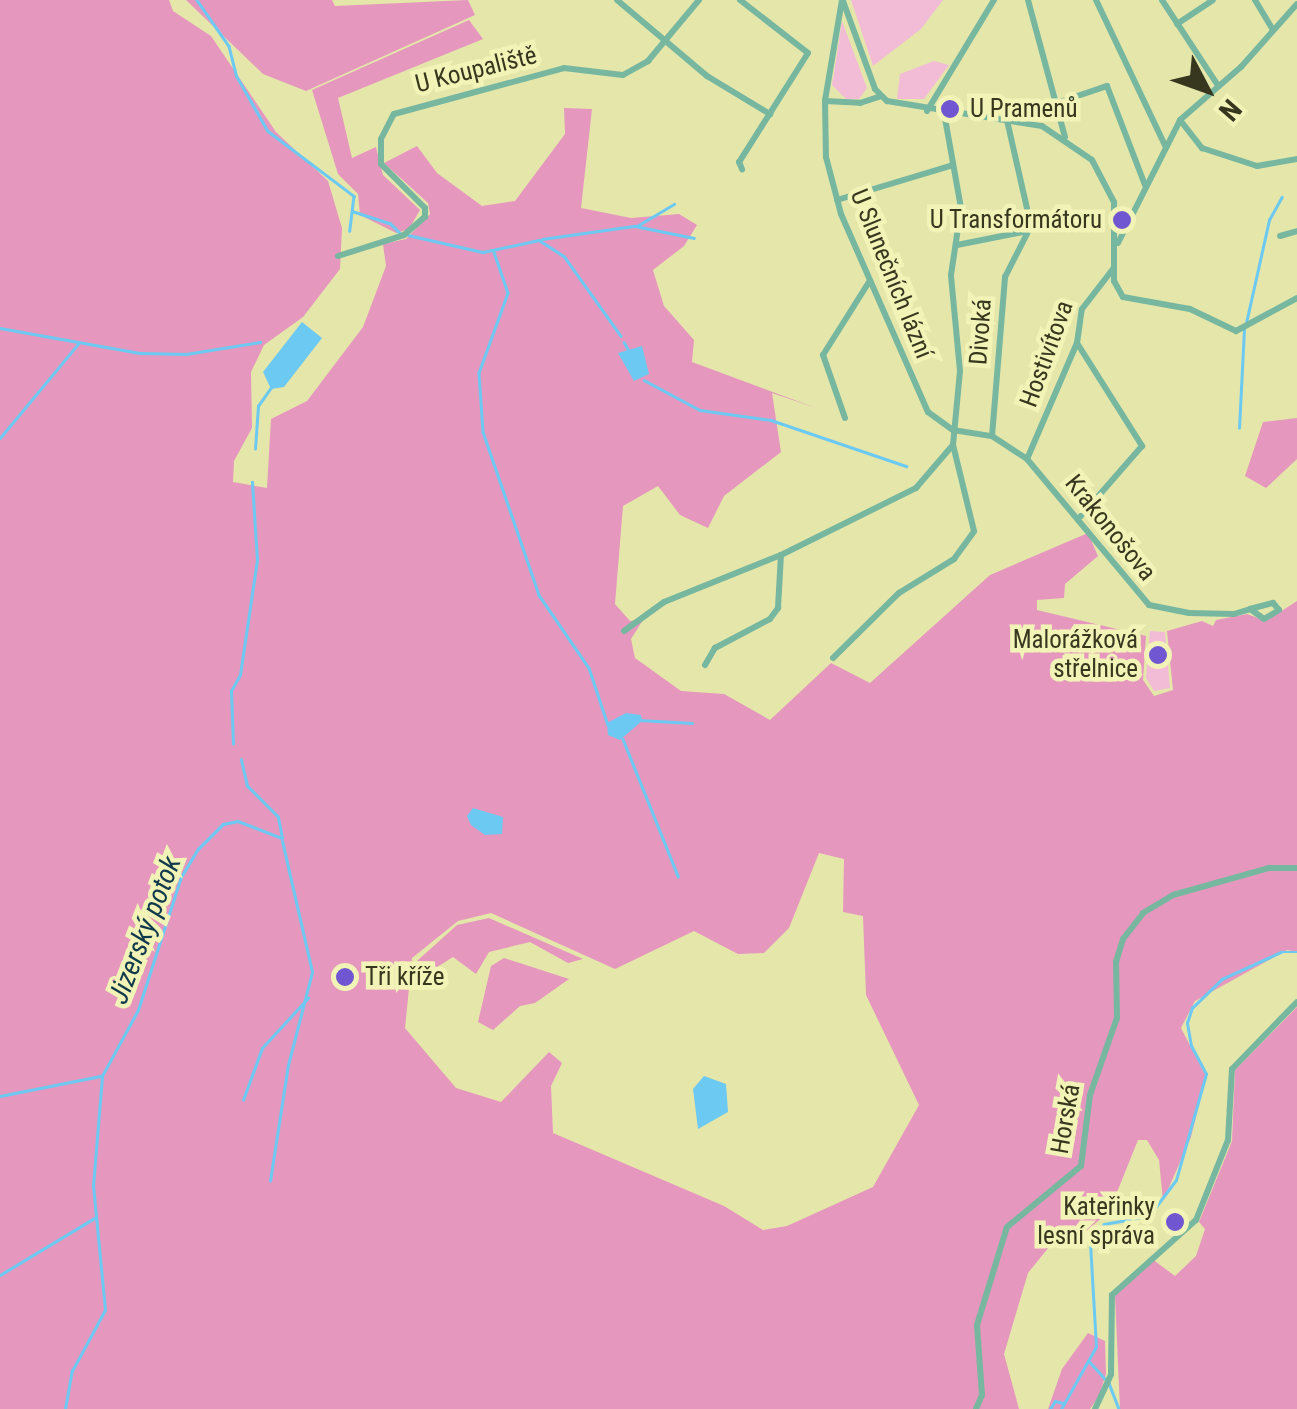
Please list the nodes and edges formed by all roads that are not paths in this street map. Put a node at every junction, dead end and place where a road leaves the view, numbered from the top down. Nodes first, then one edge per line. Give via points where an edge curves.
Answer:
1 (617, 0) edge
2 (634, 0) edge
3 (699, 0) edge
4 (740, 0) edge
5 (842, 0) edge
6 (994, 0) edge
7 (1028, 0) edge
8 (1096, 0) edge
9 (1162, 0) edge
10 (1213, 0) edge
11 (1255, 0) edge
12 (1297, 4) edge
13 (626, 8) junction
14 (1178, 24) junction
15 (1273, 30) junction
16 (666, 42) junction
17 (1217, 84) junction
18 (882, 96) junction
19 (825, 101) junction
20 (1057, 103) junction
21 (928, 110) junction
22 (944, 113) junction
23 (770, 114) junction
24 (1007, 120) junction
25 (1180, 120) junction
26 (1064, 137) junction
27 (1165, 145) junction
28 (1297, 159) edge
29 (953, 165) junction
30 (742, 170) dead end
31 (1145, 185) junction
32 (837, 200) junction
33 (1134, 211) junction
34 (1116, 214) junction
35 (1029, 231) junction
36 (1297, 232) edge
37 (1280, 236) dead end
38 (957, 244) junction
39 (1117, 244) junction
40 (339, 256) dead end
41 (1114, 268) junction
42 (870, 280) junction
43 (1297, 298) edge
44 (1077, 343) junction
45 (846, 418) dead end
46 (953, 430) junction
47 (992, 436) junction
48 (953, 445) junction
49 (1027, 460) junction
50 (1081, 516) junction
51 (781, 556) junction
52 (1250, 609) dead end
53 (624, 631) dead end
54 (833, 658) dead end
55 (705, 665) dead end
56 (1297, 868) edge
57 (1297, 1002) edge
58 (976, 1409) edge
59 (1096, 1409) edge

1 - 13 street
2 - 13 street
3 - 16 street, U Koupaliště
4 - 23 street via 808,53
5 - 18 street
5 - 19 street, U Slunečních lázní
6 - 21 street
7 - 20 street
8 - 27 street
9 - 14 street
10 - 14 street
11 - 15 street
12 - 15 street
13 - 16 street
14 - 17 street
15 - 17 street
16 - 23 street
16 - 40 street, U Koupaliště via 623,75 564,68 394,114 380,156 386,173 425,208 407,233
17 - 25 street
18 - 19 street via 860,103
18 - 21 street
19 - 32 street, U Slunečních lázní via 826,158
20 - 26 street
20 - 31 street via 1108,86
21 - 22 street
22 - 24 street
22 - 29 street
23 - 30 street via 739,162
24 - 26 street
24 - 35 street
25 - 27 street
25 - 28 street via 1202,148 1257,166 1276,168
26 - 34 street via 1104,176
27 - 31 street
29 - 32 street
29 - 38 street via 961,208
31 - 33 street
32 - 42 street, U Slunečních lázní
33 - 34 street
33 - 39 street
34 - 39 street
35 - 38 street
35 - 47 street, Divoká via 1005,277
36 - 37 street
38 - 46 street via 951,285 960,371
39 - 41 street
41 - 43 street via 1116,287 1126,298 1190,310 1232,331 1259,324
41 - 44 street, Hostivítova via 1082,309
42 - 45 street via 823,354
42 - 46 street, U Slunečních lázní via 928,412
44 - 49 street, Hostivítova
44 - 50 street via 1142,446
46 - 47 street, Krakonošova
46 - 48 street
47 - 49 street, Krakonošova
48 - 51 street via 916,488
48 - 54 street via 972,514 969,544 899,593
49 - 50 street, Krakonošova
50 - 52 street, Krakonošova via 1149,604 1188,613
51 - 53 street via 664,602
51 - 55 street via 778,608 715,648
56 - 58 street, Horská via 1270,868 1173,895 1143,912 1123,939 1116,962 1117,1018 1090,1095 1080,1166 1007,1228 977,1325 982,1395
57 - 59 street via 1232,1069 1228,1140 1196,1220 1112,1295 1111,1374

